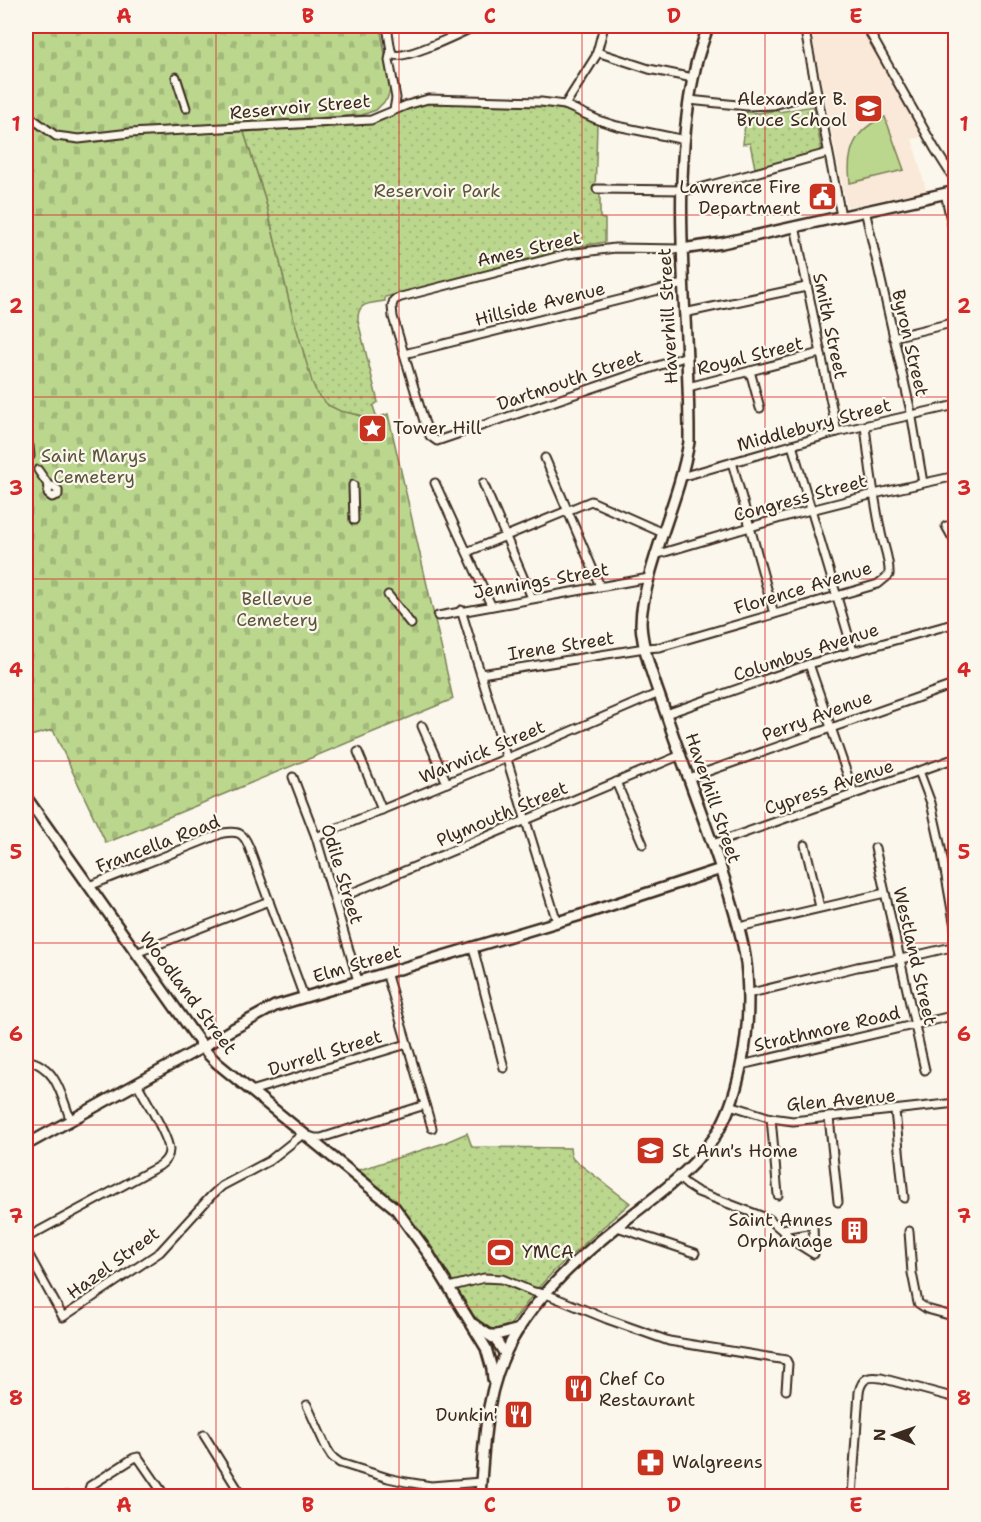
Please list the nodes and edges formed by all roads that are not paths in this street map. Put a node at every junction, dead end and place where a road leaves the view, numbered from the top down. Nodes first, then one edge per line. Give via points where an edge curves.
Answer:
1 (387, 26) edge
2 (476, 26) edge
3 (604, 26) edge
4 (708, 26) edge
5 (804, 26) edge
6 (866, 26) edge
7 (392, 51) junction
8 (597, 52) junction
9 (176, 77) dead end
10 (693, 78) junction
11 (817, 93) junction
12 (689, 100) junction
13 (565, 105) junction
14 (186, 108) dead end
15 (394, 110) junction
16 (26, 114) edge
17 (685, 140) junction
18 (828, 153) junction
19 (956, 182) edge
20 (597, 189) dead end
21 (682, 191) junction
22 (956, 191) edge
23 (945, 193) junction
24 (865, 210) junction
25 (841, 216) junction
26 (795, 226) junction
27 (956, 243) edge
28 (682, 249) junction
29 (683, 284) junction
30 (806, 287) junction
31 (684, 313) junction
32 (956, 322) edge
33 (893, 337) junction
34 (820, 353) junction
35 (404, 354) junction
36 (687, 356) junction
37 (750, 371) junction
38 (688, 387) junction
39 (956, 405) edge
40 (760, 408) dead end
41 (911, 415) junction
42 (865, 426) junction
43 (837, 432) junction
44 (792, 445) junction
45 (30, 446) dead end
46 (30, 456) dead end
47 (545, 458) dead end
48 (732, 462) junction
49 (38, 470) dead end
50 (956, 476) edge
51 (681, 477) junction
52 (435, 483) dead end
53 (483, 483) dead end
54 (923, 483) junction
55 (353, 485) dead end
56 (49, 486) dead end
57 (874, 494) junction
58 (811, 510) junction
59 (568, 511) junction
60 (354, 520) dead end
61 (946, 526) dead end
62 (750, 527) junction
63 (663, 533) junction
64 (506, 536) junction
65 (956, 544) edge
66 (467, 552) junction
67 (655, 555) junction
68 (649, 578) junction
69 (600, 586) junction
70 (388, 595) dead end
71 (837, 597) junction
72 (532, 598) junction
73 (491, 605) junction
74 (461, 610) junction
75 (774, 614) junction
76 (438, 616) dead end
77 (956, 623) edge
78 (411, 624) dead end
79 (645, 648) junction
80 (854, 651) junction
81 (809, 664) junction
82 (481, 674) junction
83 (956, 684) edge
84 (659, 693) junction
85 (666, 714) junction
86 (422, 726) dead end
87 (831, 727) junction
88 (358, 752) dead end
89 (681, 755) junction
90 (507, 758) junction
91 (956, 758) edge
92 (919, 771) junction
93 (293, 777) dead end
94 (689, 778) junction
95 (616, 782) junction
96 (447, 783) junction
97 (854, 794) junction
98 (26, 797) edge
99 (382, 810) junction
100 (526, 820) junction
101 (316, 837) junction
102 (643, 844) dead end
103 (713, 844) junction
104 (805, 844) dead end
105 (875, 848) dead end
106 (721, 869) junction
107 (89, 886) junction
108 (885, 893) junction
109 (335, 900) junction
110 (269, 901) junction
111 (820, 907) junction
112 (557, 922) junction
113 (739, 927) junction
114 (956, 933) edge
115 (956, 946) edge
116 (473, 947) junction
117 (136, 953) junction
118 (900, 959) junction
119 (386, 972) junction
120 (358, 981) junction
121 (747, 994) junction
122 (304, 997) junction
123 (956, 1015) edge
124 (915, 1024) junction
125 (407, 1044) junction
126 (203, 1047) junction
127 (26, 1060) edge
128 (741, 1065) junction
129 (504, 1068) dead end
130 (925, 1070) dead end
131 (137, 1083) junction
132 (251, 1091) junction
133 (956, 1103) edge
134 (425, 1105) junction
135 (730, 1105) junction
136 (894, 1111) junction
137 (829, 1117) junction
138 (771, 1118) junction
139 (71, 1121) junction
140 (432, 1128) dead end
141 (303, 1134) junction
142 (26, 1145) edge
143 (678, 1177) junction
144 (778, 1195) dead end
145 (904, 1198) dead end
146 (838, 1202) dead end
147 (616, 1227) junction
148 (782, 1229) junction
149 (909, 1231) dead end
150 (26, 1238) edge
151 (26, 1250) edge
152 (695, 1252) dead end
153 (448, 1287) junction
154 (546, 1294) junction
155 (956, 1317) edge
156 (470, 1322) junction
157 (519, 1329) junction
158 (488, 1335) junction
159 (486, 1348) junction
160 (505, 1354) junction
161 (494, 1385) junction
162 (786, 1390) dead end
163 (956, 1398) edge
164 (307, 1405) dead end
165 (204, 1435) dead end
166 (481, 1482) junction
167 (88, 1493) edge
168 (241, 1496) edge
169 (165, 1497) edge
170 (480, 1497) edge
171 (852, 1497) edge

1 - 7 street
2 - 7 street via 407,55 399,57
3 - 8 street
4 - 10 main road, Haverhill Street
5 - 11 street
6 - 19 street
7 - 15 street via 389,60 396,98
8 - 10 street via 648,69
8 - 13 street
9 - 14 street
10 - 12 main road, Haverhill Street
11 - 12 street via 774,105
11 - 18 street
12 - 17 main road, Haverhill Street
13 - 15 street, Reservoir Street via 428,99
13 - 17 street, Reservoir Street via 617,126
15 - 16 street, Reservoir Street via 370,120 79,139 56,136
17 - 21 main road, Haverhill Street
18 - 21 street
18 - 25 street
20 - 21 street
21 - 28 main road, Haverhill Street
22 - 23 main road, Ames Street
23 - 24 main road, Ames Street
23 - 27 street
24 - 25 main road, Ames Street
24 - 33 street, Byron Street
25 - 26 main road, Ames Street
26 - 28 main road, Ames Street
26 - 30 street, Smith Street
28 - 29 main road, Haverhill Street
28 - 35 street, Ames Street via 615,248 568,254 394,300 393,317
29 - 31 main road, Haverhill Street
29 - 35 street, Hillside Avenue
30 - 31 street
30 - 34 street, Smith Street
31 - 36 main road, Haverhill Street
32 - 33 street
33 - 41 street, Byron Street
34 - 37 street, Royal Street
34 - 43 street, Smith Street
35 - 36 street, Dartmouth Street via 424,421 430,436 437,441
36 - 38 main road, Haverhill Street
37 - 38 street, Royal Street
37 - 40 street
38 - 51 main road, Haverhill Street via 689,442
39 - 41 street, Middlebury Street
41 - 42 street, Middlebury Street
41 - 54 street, Byron Street
42 - 43 street, Middlebury Street
42 - 57 street
43 - 44 street, Middlebury Street
44 - 48 street, Middlebury Street
44 - 58 street
45 - 46 street
47 - 59 street
48 - 51 street, Middlebury Street
48 - 62 street
49 - 56 street
50 - 54 street, Congress Street
51 - 63 main road, Haverhill Street
52 - 66 street
53 - 64 street
54 - 57 street, Congress Street
55 - 60 street
57 - 58 street, Congress Street
57 - 71 street, Florence Avenue via 890,563 888,575 878,584
58 - 62 street, Congress Street
58 - 71 street
59 - 63 street via 591,501
59 - 64 street
59 - 69 street
61 - 65 street
62 - 67 street, Congress Street
62 - 75 street
63 - 67 main road, Haverhill Street
64 - 66 street
64 - 72 street
66 - 73 street
67 - 68 main road, Haverhill Street
68 - 69 street, Jennings Street
68 - 79 main road, Haverhill Street via 641,624
69 - 72 street, Jennings Street
70 - 78 street
71 - 75 street, Florence Avenue
71 - 80 street
72 - 73 street, Jennings Street
73 - 74 street, Jennings Street
74 - 76 street, Jennings Street
74 - 82 street
75 - 79 street, Florence Avenue
77 - 80 street, Columbus Avenue
79 - 82 street, Irene Street
79 - 84 main road, Haverhill Street
80 - 81 street, Columbus Avenue
81 - 85 street, Columbus Avenue
81 - 87 street
82 - 90 street
83 - 87 street, Perry Avenue
84 - 85 main road, Haverhill Street
84 - 90 street, Warwick Street
85 - 89 main road, Haverhill Street
86 - 96 street
87 - 94 street, Perry Avenue
87 - 97 street
88 - 99 street
89 - 94 main road, Haverhill Street
89 - 95 street, Plymouth Street
90 - 96 street, Warwick Street
90 - 100 street
91 - 92 street, Cypress Avenue
92 - 97 street, Cypress Avenue
92 - 114 street via 936,826
93 - 101 street, Odile Street
94 - 103 main road, Haverhill Street
95 - 100 street, Plymouth Street
95 - 102 street
96 - 99 street, Warwick Street
97 - 103 street, Cypress Avenue
98 - 107 main road, Woodland Street
99 - 101 street, Warwick Street
100 - 109 street, Plymouth Street
100 - 112 street
101 - 109 street, Odile Street
103 - 106 main road, Haverhill Street
104 - 111 street
105 - 108 street, Westland Street
106 - 112 main road, Elm Street
106 - 113 main road, Haverhill Street
107 - 110 street, Francella Road via 223,832 238,832 246,840
107 - 117 main road, Woodland Street
108 - 111 street
108 - 118 street, Westland Street
109 - 120 street, Odile Street
110 - 117 street
110 - 122 street, Francella Road
111 - 113 street
112 - 116 main road, Elm Street
113 - 121 main road, Haverhill Street
115 - 118 street
116 - 119 main road, Elm Street
116 - 129 street
117 - 126 main road, Woodland Street
118 - 121 street
118 - 124 street, Westland Street
119 - 120 main road, Elm Street
119 - 125 street
120 - 122 main road, Elm Street
121 - 128 main road, Haverhill Street
122 - 126 main road, Elm Street via 267,1010
123 - 124 street, Strathmore Road
124 - 128 street, Strathmore Road
124 - 130 street, Westland Street
125 - 132 street, Durrell Street
125 - 134 street
126 - 131 main road, Elm Street
126 - 132 main road, Woodland Street
127 - 139 street via 51,1074
128 - 135 main road, Haverhill Street
131 - 139 main road, Elm Street
131 - 150 street via 167,1140 166,1161
132 - 141 main road, Woodland Street
133 - 136 street, Glen Avenue
134 - 140 street
134 - 141 street via 321,1138
135 - 138 street, Glen Avenue
135 - 143 main road, Haverhill Street via 710,1144
136 - 137 street, Glen Avenue
136 - 145 street
137 - 138 street, Glen Avenue via 793,1121
137 - 146 street
138 - 144 street
139 - 142 main road, Elm Street
141 - 151 street, Hazel Street via 268,1161 222,1186 160,1252 63,1317
141 - 153 main road, Woodland Street via 394,1208
143 - 147 main road, Haverhill Street
143 - 148 street via 699,1192 769,1219
147 - 152 street
147 - 154 main road, Haverhill Street
148 - 148 street via 798,1244 814,1254 813,1224
149 - 155 street via 918,1303
153 - 154 street via 496,1278
153 - 156 main road, Woodland Street
154 - 157 main road, Haverhill Street
154 - 162 street via 669,1341 786,1360
156 - 158 main road, Woodland Street
156 - 159 main road, Woodland Street
157 - 158 main road
157 - 160 main road, Haverhill Street
158 - 160 main road, Woodland Street
159 - 160 main road
159 - 161 main road, Woodland Street
160 - 161 main road, Haverhill Street
161 - 166 main road, Haverhill Street via 485,1429
163 - 171 street via 881,1378 864,1379 859,1392
164 - 166 street via 332,1457 340,1463 423,1485
165 - 168 street
166 - 170 main road, Haverhill Street
167 - 169 street via 99,1479 138,1457

